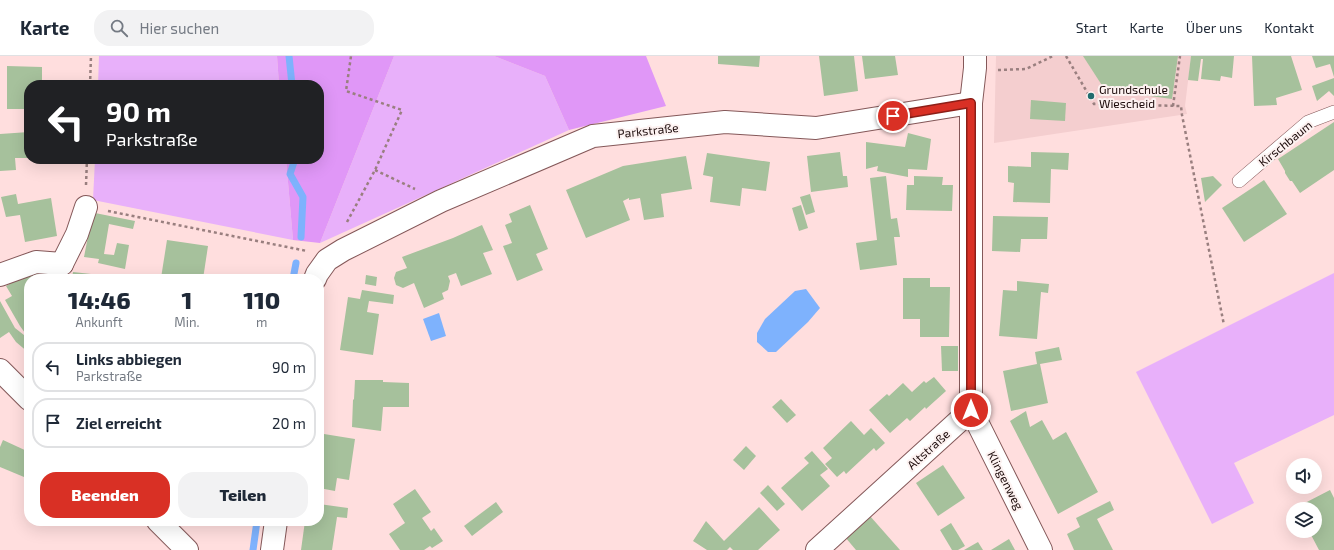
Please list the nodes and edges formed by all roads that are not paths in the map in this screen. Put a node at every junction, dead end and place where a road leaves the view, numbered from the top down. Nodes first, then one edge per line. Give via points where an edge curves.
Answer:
1 (975, 62) edge
2 (971, 103) junction
3 (1334, 112) edge
4 (1239, 182) dead end
5 (86, 207) road end
6 (64, 272) edge
7 (317, 274) edge
8 (0, 275) edge
9 (0, 370) edge
10 (24, 394) edge
11 (971, 410) junction
12 (163, 526) edge
13 (275, 526) edge
14 (188, 550) edge
15 (272, 550) edge
16 (817, 550) edge
17 (1041, 550) edge

1 - 2 street
2 - 7 street, Parkstraße via 816,128 725,122 593,136 441,201 343,250 327,260
2 - 11 street
3 - 4 lane, Kirschbaum via 1308,122
5 - 6 street
6 - 8 street via 36,262
9 - 10 street
11 - 16 street, Altstraße
11 - 17 street, Klingenweg
12 - 14 street
13 - 15 street

